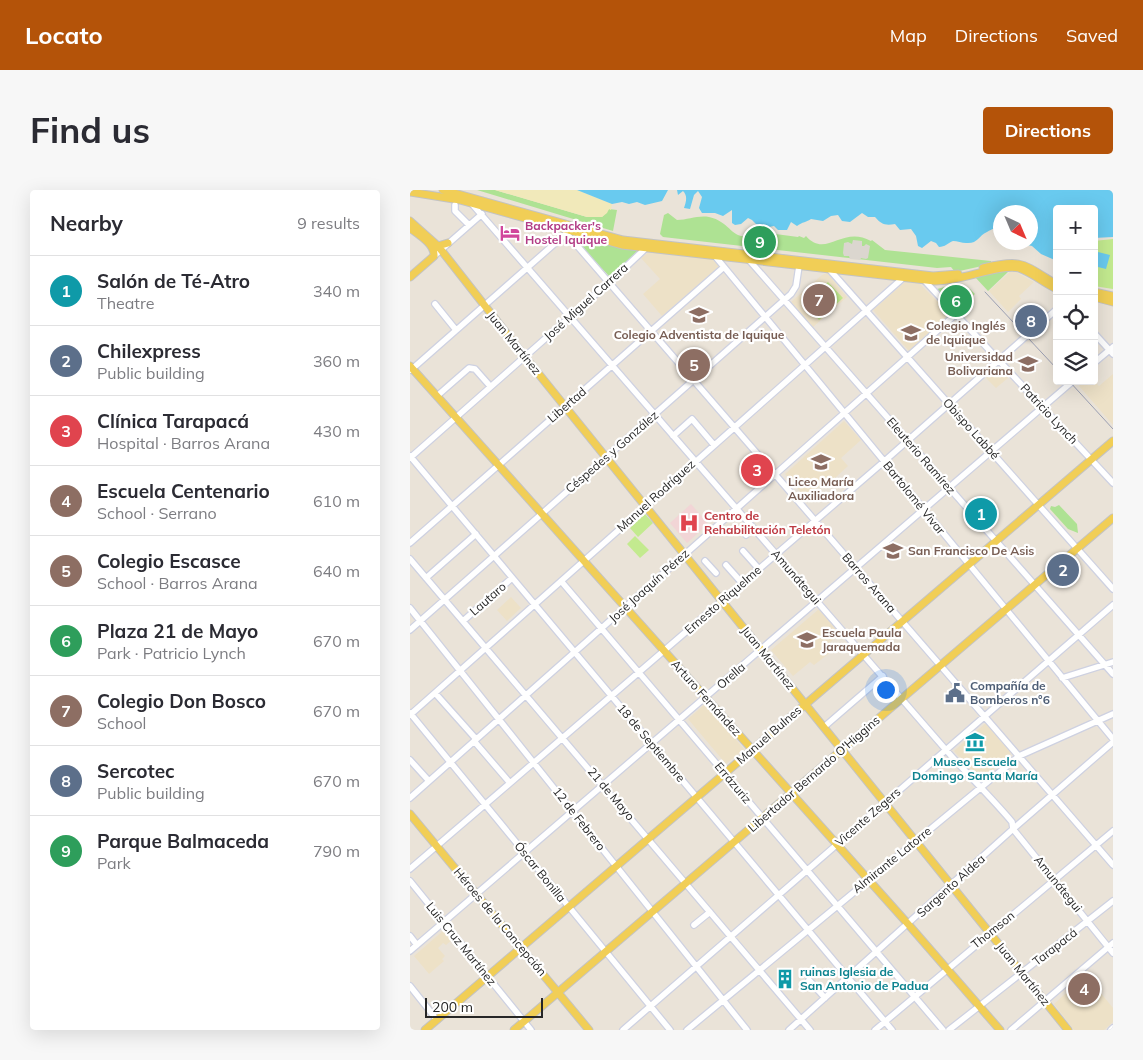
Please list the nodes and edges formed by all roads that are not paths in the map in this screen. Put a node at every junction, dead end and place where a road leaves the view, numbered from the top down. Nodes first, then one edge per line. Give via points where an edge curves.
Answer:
1 (443, 190) edge
2 (410, 192) edge
3 (472, 204) junction
4 (455, 205) dead end
5 (482, 214) junction
6 (410, 221) edge
7 (469, 225) junction
8 (410, 228) edge
9 (568, 233) junction
10 (448, 243) joint
11 (646, 246) junction
12 (440, 248) junction
13 (738, 253) junction
14 (434, 256) junction
15 (715, 256) junction
16 (749, 260) junction
17 (802, 263) junction
18 (724, 267) junction
19 (528, 268) junction
20 (829, 269) junction
21 (410, 277) edge
22 (903, 278) junction
23 (924, 280) junction
24 (609, 282) junction
25 (1053, 282) edge
26 (469, 286) junction
27 (1053, 287) edge
28 (1098, 293) edge
29 (1113, 296) edge
30 (1098, 298) edge
31 (784, 300) junction
32 (1113, 302) edge
33 (435, 304) dead end
34 (484, 306) junction
35 (866, 311) junction
36 (1053, 313) edge
37 (956, 314) junction
38 (570, 317) junction
39 (765, 317) junction
40 (456, 330) junction
41 (651, 331) junction
42 (1098, 338) edge
43 (825, 346) junction
44 (1112, 350) edge
45 (525, 357) junction
46 (907, 357) junction
47 (999, 360) junction
48 (1098, 360) edge
49 (804, 365) junction
50 (612, 366) junction
51 (411, 369) edge
52 (693, 380) junction
53 (1068, 385) edge
54 (490, 386) junction
55 (866, 393) junction
56 (437, 396) junction
57 (949, 404) junction
58 (566, 407) junction
59 (1043, 407) junction
60 (844, 413) junction
61 (654, 414) junction
62 (456, 418) junction
63 (734, 427) junction
64 (673, 436) junction
65 (908, 440) junction
66 (1113, 440) edge
67 (714, 445) junction
68 (992, 452) junction
69 (410, 457) edge
70 (606, 457) junction
71 (1091, 459) junction
72 (884, 461) junction
73 (696, 462) junction
74 (499, 466) junction
75 (775, 474) junction
76 (1113, 483) edge
77 (949, 488) junction
78 (1039, 504) junction
79 (452, 506) junction
80 (646, 506) junction
81 (736, 508) junction
82 (924, 510) junction
83 (542, 514) junction
84 (1113, 518) edge
85 (815, 520) junction
86 (753, 528) junction
87 (476, 534) junction
88 (746, 535) dead end
89 (996, 541) junction
90 (410, 543) edge
91 (1078, 548) junction
92 (743, 551) dead end
93 (684, 554) junction
94 (776, 554) junction
95 (494, 556) junction
96 (410, 559) edge
97 (584, 561) junction
98 (968, 564) junction
99 (726, 565) dead end
100 (856, 568) junction
101 (759, 569) junction
102 (700, 573) junction
103 (716, 573) dead end
104 (426, 578) junction
105 (512, 578) junction
106 (561, 581) junction
107 (742, 583) junction
108 (1034, 585) junction
109 (1113, 589) edge
110 (445, 600) junction
111 (722, 601) junction
112 (817, 602) junction
113 (535, 604) junction
114 (1113, 605) edge
115 (625, 607) junction
116 (410, 608) edge
117 (1006, 610) junction
118 (420, 621) junction
119 (463, 621) junction
120 (902, 621) junction
121 (601, 628) junction
122 (410, 630) edge
123 (1078, 635) junction
124 (486, 648) junction
125 (762, 650) junction
126 (664, 651) junction
127 (574, 652) junction
128 (863, 654) junction
129 (1048, 661) junction
130 (1113, 662) edge
131 (1104, 664) junction
132 (941, 666) junction
133 (460, 670) junction
134 (639, 672) junction
135 (1113, 674) edge
136 (883, 676) junction
137 (1062, 678) junction
138 (435, 693) junction
139 (526, 695) junction
140 (611, 696) junction
141 (706, 698) junction
142 (902, 698) junction
143 (805, 704) junction
144 (410, 714) edge
145 (1113, 714) edge
146 (985, 716) junction
147 (499, 719) junction
148 (680, 720) junction
149 (1097, 720) junction
150 (824, 727) junction
151 (562, 738) junction
152 (475, 740) junction
153 (1113, 741) edge
154 (652, 744) junction
155 (752, 750) junction
156 (842, 750) junction
157 (946, 750) junction
158 (1019, 756) junction
159 (410, 760) edge
160 (450, 762) junction
161 (534, 762) junction
162 (725, 773) junction
163 (429, 781) junction
164 (510, 783) junction
165 (603, 785) junction
166 (980, 787) junction
167 (791, 793) junction
168 (1052, 795) junction
169 (697, 797) junction
170 (410, 798) edge
171 (885, 803) junction
172 (485, 805) junction
173 (573, 811) junction
174 (410, 814) edge
175 (762, 818) junction
176 (1013, 829) junction
177 (1113, 831) edge
178 (648, 839) junction
179 (916, 841) junction
180 (734, 842) junction
181 (837, 845) junction
182 (1096, 845) junction
183 (437, 846) junction
184 (524, 853) junction
185 (1113, 864) edge
186 (617, 866) junction
187 (410, 869) edge
188 (807, 870) junction
189 (868, 880) junction
190 (1055, 880) junction
191 (410, 881) edge
192 (686, 883) junction
193 (952, 885) junction
194 (477, 894) junction
195 (779, 895) junction
196 (1113, 901) edge
197 (837, 905) junction
198 (569, 907) junction
199 (653, 911) junction
200 (710, 912) junction
201 (1087, 921) junction
202 (443, 922) junction
203 (908, 924) junction
204 (694, 925) dead end
205 (808, 929) junction
206 (990, 933) junction
207 (410, 936) edge
208 (731, 936) junction
209 (417, 945) junction
210 (1110, 945) edge
211 (522, 948) junction
212 (410, 951) edge
213 (605, 952) junction
214 (877, 952) junction
215 (1113, 953) edge
216 (696, 966) junction
217 (759, 970) junction
218 (946, 970) junction
219 (1022, 973) junction
220 (488, 976) junction
221 (848, 977) junction
222 (809, 980) dead end
223 (410, 986) edge
224 (558, 992) junction
225 (914, 996) junction
226 (825, 998) junction
227 (723, 1000) junction
228 (1045, 1001) junction
229 (650, 1006) junction
230 (979, 1006) junction
231 (801, 1019) junction
232 (437, 1020) junction
233 (524, 1021) junction
234 (885, 1021) junction
235 (425, 1030) edge
236 (514, 1030) edge
237 (531, 1030) edge
238 (589, 1030) edge
239 (624, 1030) edge
240 (670, 1030) edge
241 (687, 1030) edge
242 (747, 1030) edge
243 (789, 1030) edge
244 (810, 1030) edge
245 (875, 1030) edge
246 (892, 1030) edge
247 (943, 1030) edge
248 (949, 1030) edge
249 (1000, 1030) edge
250 (1011, 1030) edge
251 (1068, 1030) edge

1 - 11 main road
2 - 3 main road
3 - 5 street, Amunátegui
3 - 9 main road
4 - 7 street via 456,211
5 - 7 street
5 - 19 street, Amunátegui
6 - 12 main road, Juan Martínez
7 - 10 street
8 - 14 main road, Juan Martínez via 432,247
9 - 11 main road via 611,243
9 - 19 street
9 - 24 street, Barros Arana
10 - 12 main road
11 - 13 main road
11 - 15 main road
11 - 24 street, José Miguel Carrera
12 - 14 street
12 - 26 main road, Juan Martínez
13 - 16 main road
13 - 17 main road
14 - 21 main road
14 - 26 street, Juan Martínez via 442,257
15 - 16 main road
15 - 18 street, Bartolomé Vivar
16 - 17 main road
16 - 31 street, Eleuterio Ramírez
17 - 20 main road
17 - 25 main road via 939,276 1013,262 1027,266
17 - 31 street, Céspedes y González via 796,286
18 - 39 street, Bartolomé Vivar
18 - 41 street, Libertad
19 - 34 street
19 - 38 street, Amunátegui
20 - 22 main road
20 - 35 street, Obispo Labbé
22 - 23 main road
22 - 35 street, Manuel Rodríguez
23 - 27 main road via 949,280 1013,267
23 - 37 street, Patricio Lynch
24 - 38 street, José Miguel Carrera
24 - 41 street, Barros Arana
26 - 34 main road, Juan Martínez
28 - 29 main road
30 - 32 main road
31 - 39 street, Céspedes y González
31 - 43 street, Eleuterio Ramírez
33 - 40 street
34 - 40 street
34 - 45 main road, Juan Martínez
35 - 43 street, Manuel Rodríguez
35 - 46 street, Obispo Labbé
36 - 47 street, Ernesto Riquelme
37 - 46 street, José Joaquín Pérez
37 - 47 street, Patricio Lynch
38 - 45 street, José Miguel Carrera
38 - 50 street, Amunátegui
39 - 49 street, Bartolomé Vivar
39 - 52 street, Céspedes y González
40 - 51 street
41 - 50 street, Libertad
41 - 52 street, Barros Arana
42 - 44 street
43 - 49 street, Manuel Rodríguez
43 - 55 street, Eleuterio Ramírez
44 - 48 street
45 - 54 street, José Miguel Carrera
45 - 58 main road, Juan Martínez
46 - 55 street, José Joaquín Pérez
46 - 57 street, Obispo Labbé
47 - 57 street, Ernesto Riquelme
47 - 59 street, Patricio Lynch
49 - 60 street, Bartolomé Vivar
49 - 63 street, Manuel Rodríguez
50 - 58 street, Libertad
50 - 61 street, Amunátegui
51 - 56 main road, Arturo Fernández
52 - 61 street, Céspedes y González
52 - 63 street, Barros Arana
53 - 59 street, Orella
54 - 56 street via 475,369 469,368
54 - 62 street, José Miguel Carrera
55 - 60 street, José Joaquín Pérez
55 - 65 street, Eleuterio Ramírez
56 - 62 main road, Arturo Fernández
57 - 65 street, Ernesto Riquelme
57 - 68 street, Obispo Labbé
58 - 70 main road, Juan Martínez
58 - 74 street, Libertad
59 - 68 street, Orella
59 - 71 street, Patricio Lynch
60 - 72 street, Bartolomé Vivar
60 - 75 street, José Joaquín Pérez
61 - 64 street, Amunátegui
61 - 70 street, Céspedes y González
62 - 69 street, José Miguel Carrera
62 - 74 main road, Arturo Fernández
63 - 67 street, Manuel Rodríguez
63 - 75 street, Barros Arana
64 - 67 street via 692,419
64 - 73 street, Amunátegui
65 - 72 street, Ernesto Riquelme
65 - 77 street, Eleuterio Ramírez
66 - 71 main road, Manuel Bulnes
67 - 73 street, Manuel Rodríguez
68 - 77 street, Orella
68 - 78 street, Obispo Labbé
69 - 79 street, 18 de Septiembre
70 - 80 main road, Juan Martínez
70 - 83 street, Céspedes y González
71 - 76 street, Patricio Lynch
71 - 78 main road, Manuel Bulnes
72 - 82 street, Bartolomé Vivar
72 - 85 street, Ernesto Riquelme
73 - 80 street, Manuel Rodríguez
73 - 81 street, Amunátegui
74 - 79 street, Libertad
74 - 83 main road, Arturo Fernández
75 - 81 street, José Joaquín Pérez
75 - 85 street, Barros Arana
77 - 82 street, Orella
77 - 89 street, Eleuterio Ramírez
78 - 89 main road, Manuel Bulnes
78 - 91 street, Obispo Labbé
79 - 87 street, 18 de Septiembre
79 - 90 street, Libertad
80 - 93 main road, Juan Martínez
80 - 97 street, Manuel Rodríguez
81 - 86 street, Amunátegui
81 - 93 street, José Joaquín Pérez
82 - 98 street, Bartolomé Vivar
82 - 100 street, Orella
83 - 95 street, Céspedes y González
83 - 97 main road, Arturo Fernández
84 - 91 main road, Libertador Bernardo O'Higgins
85 - 94 street, Ernesto Riquelme
85 - 100 street, Barros Arana
86 - 88 street
86 - 94 street, Amunátegui
87 - 95 street, 18 de Septiembre
87 - 104 street
89 - 98 main road, Manuel Bulnes
89 - 108 street, Eleuterio Ramírez
91 - 108 main road, Libertador Bernardo O'Higgins
91 - 109 street, Obispo Labbé
92 - 101 street
93 - 102 main road, Juan Martínez
93 - 115 street, José Joaquín Pérez
94 - 101 street, Ernesto Riquelme
94 - 112 street, Amunátegui
95 - 105 street, 18 de Septiembre
95 - 110 street, Céspedes y González
96 - 104 street, 21 de Mayo
97 - 106 street, Manuel Rodríguez
97 - 115 main road, Arturo Fernández
98 - 117 street, Bartolomé Vivar
98 - 120 main road, Manuel Bulnes
99 - 107 street
100 - 112 street, Orella
100 - 120 street, Barros Arana
101 - 107 street, Ernesto Riquelme
102 - 103 street via 707,563
102 - 111 main road, Juan Martínez
104 - 110 street, 21 de Mayo
105 - 113 street, 18 de Septiembre
105 - 119 street, Lautaro
106 - 113 street, Manuel Rodríguez
106 - 121 street, Errázuriz
107 - 111 street, Ernesto Riquelme
108 - 117 main road, Libertador Bernardo O'Higgins
108 - 123 street, Eleuterio Ramírez
110 - 118 street, Céspedes y González
110 - 119 street, 21 de Mayo
111 - 125 main road, Juan Martínez
111 - 126 street, Ernesto Riquelme
112 - 125 street, Orella
112 - 128 street, Amunátegui
113 - 124 street, Manuel Rodríguez
113 - 127 street, 18 de Septiembre
114 - 123 street, Vicente Zegers
115 - 121 street, José Joaquín Pérez
115 - 126 main road, Arturo Fernández
116 - 118 street, 12 de Febrero
117 - 129 street, Bartolomé Vivar
117 - 132 main road, Libertador Bernardo O'Higgins
118 - 122 street, Céspedes y González
118 - 133 street, 12 de Febrero
119 - 124 street, 21 de Mayo
120 - 128 main road, Manuel Bulnes
120 - 132 street, Barros Arana
121 - 127 street, José Joaquín Pérez
121 - 134 street, Errázuriz
123 - 129 street, Vicente Zegers
123 - 131 street, Eleuterio Ramírez
124 - 133 street, Manuel Rodríguez
124 - 139 street, 21 de Mayo
125 - 141 street, Orella
125 - 143 main road, Juan Martínez
126 - 134 street, Ernesto Riquelme
126 - 141 main road, Arturo Fernández
127 - 139 street, José Joaquín Pérez
127 - 140 street, 18 de Septiembre
128 - 136 street, Amunátegui
128 - 143 main road, Manuel Bulnes
129 - 137 street, Bartolomé Vivar
129 - 146 street, Vicente Zegers
130 - 131 street
131 - 135 street, Eleuterio Ramírez
131 - 137 street
132 - 142 main road, Libertador Bernardo O'Higgins
132 - 146 street, Barros Arana
133 - 138 street, Manuel Rodríguez
133 - 147 street, 12 de Febrero
134 - 140 street, Ernesto Riquelme
134 - 148 street, Errázuriz
136 - 142 street, Amunátegui
136 - 150 street
137 - 149 street, Bartolomé Vivar
138 - 144 street, Manuel Rodríguez
138 - 152 street
139 - 147 street, José Joaquín Pérez
139 - 151 street, 21 de Mayo
140 - 151 street, Ernesto Riquelme
140 - 154 street, 18 de Septiembre
141 - 148 street, Orella
141 - 155 main road, Arturo Fernández
142 - 156 main road, Libertador Bernardo O'Higgins
142 - 157 street, Amunátegui
143 - 150 main road, Juan Martínez
143 - 155 main road, Manuel Bulnes
144 - 160 street, Óscar Bonilla
145 - 149 street, Almirante Latorre
146 - 157 street, Vicente Zegers
146 - 158 street, Barros Arana
147 - 152 street, José Joaquín Pérez
147 - 161 street, 12 de Febrero
148 - 154 street, Orella
148 - 162 street, Errázuriz
149 - 153 street, Bartolomé Vivar
149 - 158 street, Almirante Latorre
150 - 156 main road, Juan Martínez
151 - 161 street, Ernesto Riquelme
151 - 165 street, 21 de Mayo
152 - 160 street, José Joaquín Pérez
152 - 164 street
153 - 168 street, Sargento Aldea
154 - 165 street, Orella
154 - 169 street, 18 de Septiembre
155 - 162 main road, Manuel Bulnes
155 - 167 main road, Arturo Fernández
156 - 167 main road, Libertador Bernardo O'Higgins
156 - 171 main road, Juan Martínez
157 - 166 street, Amunátegui
157 - 171 street, Vicente Zegers
158 - 166 street, Almirante Latorre
158 - 168 street, Barros Arana
159 - 163 street
160 - 163 street, José Joaquín Pérez
160 - 172 street, Óscar Bonilla
161 - 164 street, Ernesto Riquelme
161 - 173 street, 12 de Febrero
162 - 169 main road, Manuel Bulnes
162 - 175 street, Errázuriz
163 - 170 street, José Joaquín Pérez
164 - 172 street, Ernesto Riquelme
165 - 173 street, Orella
165 - 178 street, 21 de Mayo
166 - 176 street, Amunátegui via 1012,822
166 - 179 street, Almirante Latorre
167 - 175 main road, Libertador Bernardo O'Higgins
167 - 181 main road, Arturo Fernández
168 - 176 street, Sargento Aldea
168 - 182 street, Barros Arana
169 - 178 main road, Manuel Bulnes
169 - 180 street, 18 de Septiembre
171 - 179 main road, Juan Martínez
171 - 181 street, Vicente Zegers
172 - 183 street, Ernesto Riquelme
172 - 184 street, Óscar Bonilla
173 - 184 street, Orella
173 - 186 street, 12 de Febrero
174 - 183 main road, Héroes de la Concepción
175 - 180 main road, Libertador Bernardo O'Higgins
175 - 188 street, Errázuriz
176 - 190 street, Amunátegui
176 - 193 street, Sargento Aldea
177 - 182 street, Thomson
178 - 186 main road, Manuel Bulnes
178 - 192 street, 21 de Mayo
179 - 189 street, Almirante Latorre
179 - 193 main road, Juan Martínez
180 - 192 main road, Libertador Bernardo O'Higgins
180 - 195 street, 18 de Septiembre
181 - 188 street, Vicente Zegers
181 - 189 main road, Arturo Fernández
182 - 185 street, Barros Arana
182 - 190 street, Thomson
183 - 187 street, Ernesto Riquelme
183 - 194 main road, Héroes de la Concepción
184 - 194 street, Orella
184 - 198 street, Óscar Bonilla
186 - 198 main road, Manuel Bulnes
186 - 199 street, 12 de Febrero
188 - 195 street, Vicente Zegers
188 - 197 street, Errázuriz
189 - 197 street, Almirante Latorre
189 - 203 main road, Arturo Fernández
190 - 201 street, Amunátegui
190 - 206 street, Thomson
191 - 202 street, Luis Cruz Martínez
192 - 199 main road, Libertador Bernardo O'Higgins
192 - 200 street, 21 de Mayo
193 - 203 street, Sargento Aldea
193 - 206 main road, Juan Martínez
194 - 202 street, Orella
194 - 211 main road, Héroes de la Concepción
195 - 205 street, 18 de Septiembre
195 - 208 street, Vicente Zegers
196 - 201 street, Tarapacá
197 - 205 street, Almirante Latorre
197 - 214 street, Errázuriz
198 - 211 main road, Manuel Bulnes
198 - 213 street, Óscar Bonilla
199 - 213 main road, Libertador Bernardo O'Higgins
199 - 216 street, 12 de Febrero
200 - 204 street
200 - 208 street, 21 de Mayo
201 - 210 street, Amunátegui
201 - 219 street, Tarapacá
202 - 209 street, Orella
202 - 220 street, Luis Cruz Martínez
203 - 214 street, Sargento Aldea
203 - 218 main road, Arturo Fernández
205 - 217 street, Almirante Latorre
205 - 221 street, 18 de Septiembre
206 - 218 street, Thomson
206 - 219 main road, Juan Martínez
207 - 209 street
208 - 216 street, Vicente Zegers
208 - 217 street, 21 de Mayo
209 - 212 street, Orella
210 - 215 street, Amunátegui
210 - 228 street
211 - 220 main road, Manuel Bulnes
211 - 224 main road, Héroes de la Concepción
213 - 224 main road, Libertador Bernardo O'Higgins
213 - 229 street, Óscar Bonilla
214 - 221 street, Sargento Aldea
214 - 225 street, Errázuriz
216 - 227 street, 12 de Febrero
216 - 229 street, Vicente Zegers
217 - 227 street, Almirante Latorre
217 - 231 street, 21 de Mayo
218 - 225 street, Thomson
218 - 230 main road, Arturo Fernández
219 - 228 main road, Juan Martínez
219 - 230 street, Tarapacá
220 - 232 main road, Manuel Bulnes
220 - 233 street, Luis Cruz Martínez
221 - 226 street, Sargento Aldea
221 - 234 street, 18 de Septiembre
222 - 226 street
223 - 232 street
224 - 233 main road, Libertador Bernardo O'Higgins
224 - 238 main road, Héroes de la Concepción
225 - 234 street, Thomson
225 - 247 street, Errázuriz
226 - 231 street, Sargento Aldea
227 - 241 street, Almirante Latorre
227 - 242 street, 12 de Febrero
228 - 250 street
228 - 251 main road, Juan Martínez
229 - 239 street, Vicente Zegers
229 - 240 street, Óscar Bonilla
230 - 248 street, Tarapacá
230 - 249 main road, Arturo Fernández
231 - 243 street, Sargento Aldea
231 - 244 street, 21 de Mayo
232 - 235 main road, Manuel Bulnes
233 - 236 main road, Libertador Bernardo O'Higgins
233 - 237 street, Luis Cruz Martínez
234 - 245 street, Thomson
234 - 246 street, 18 de Septiembre

